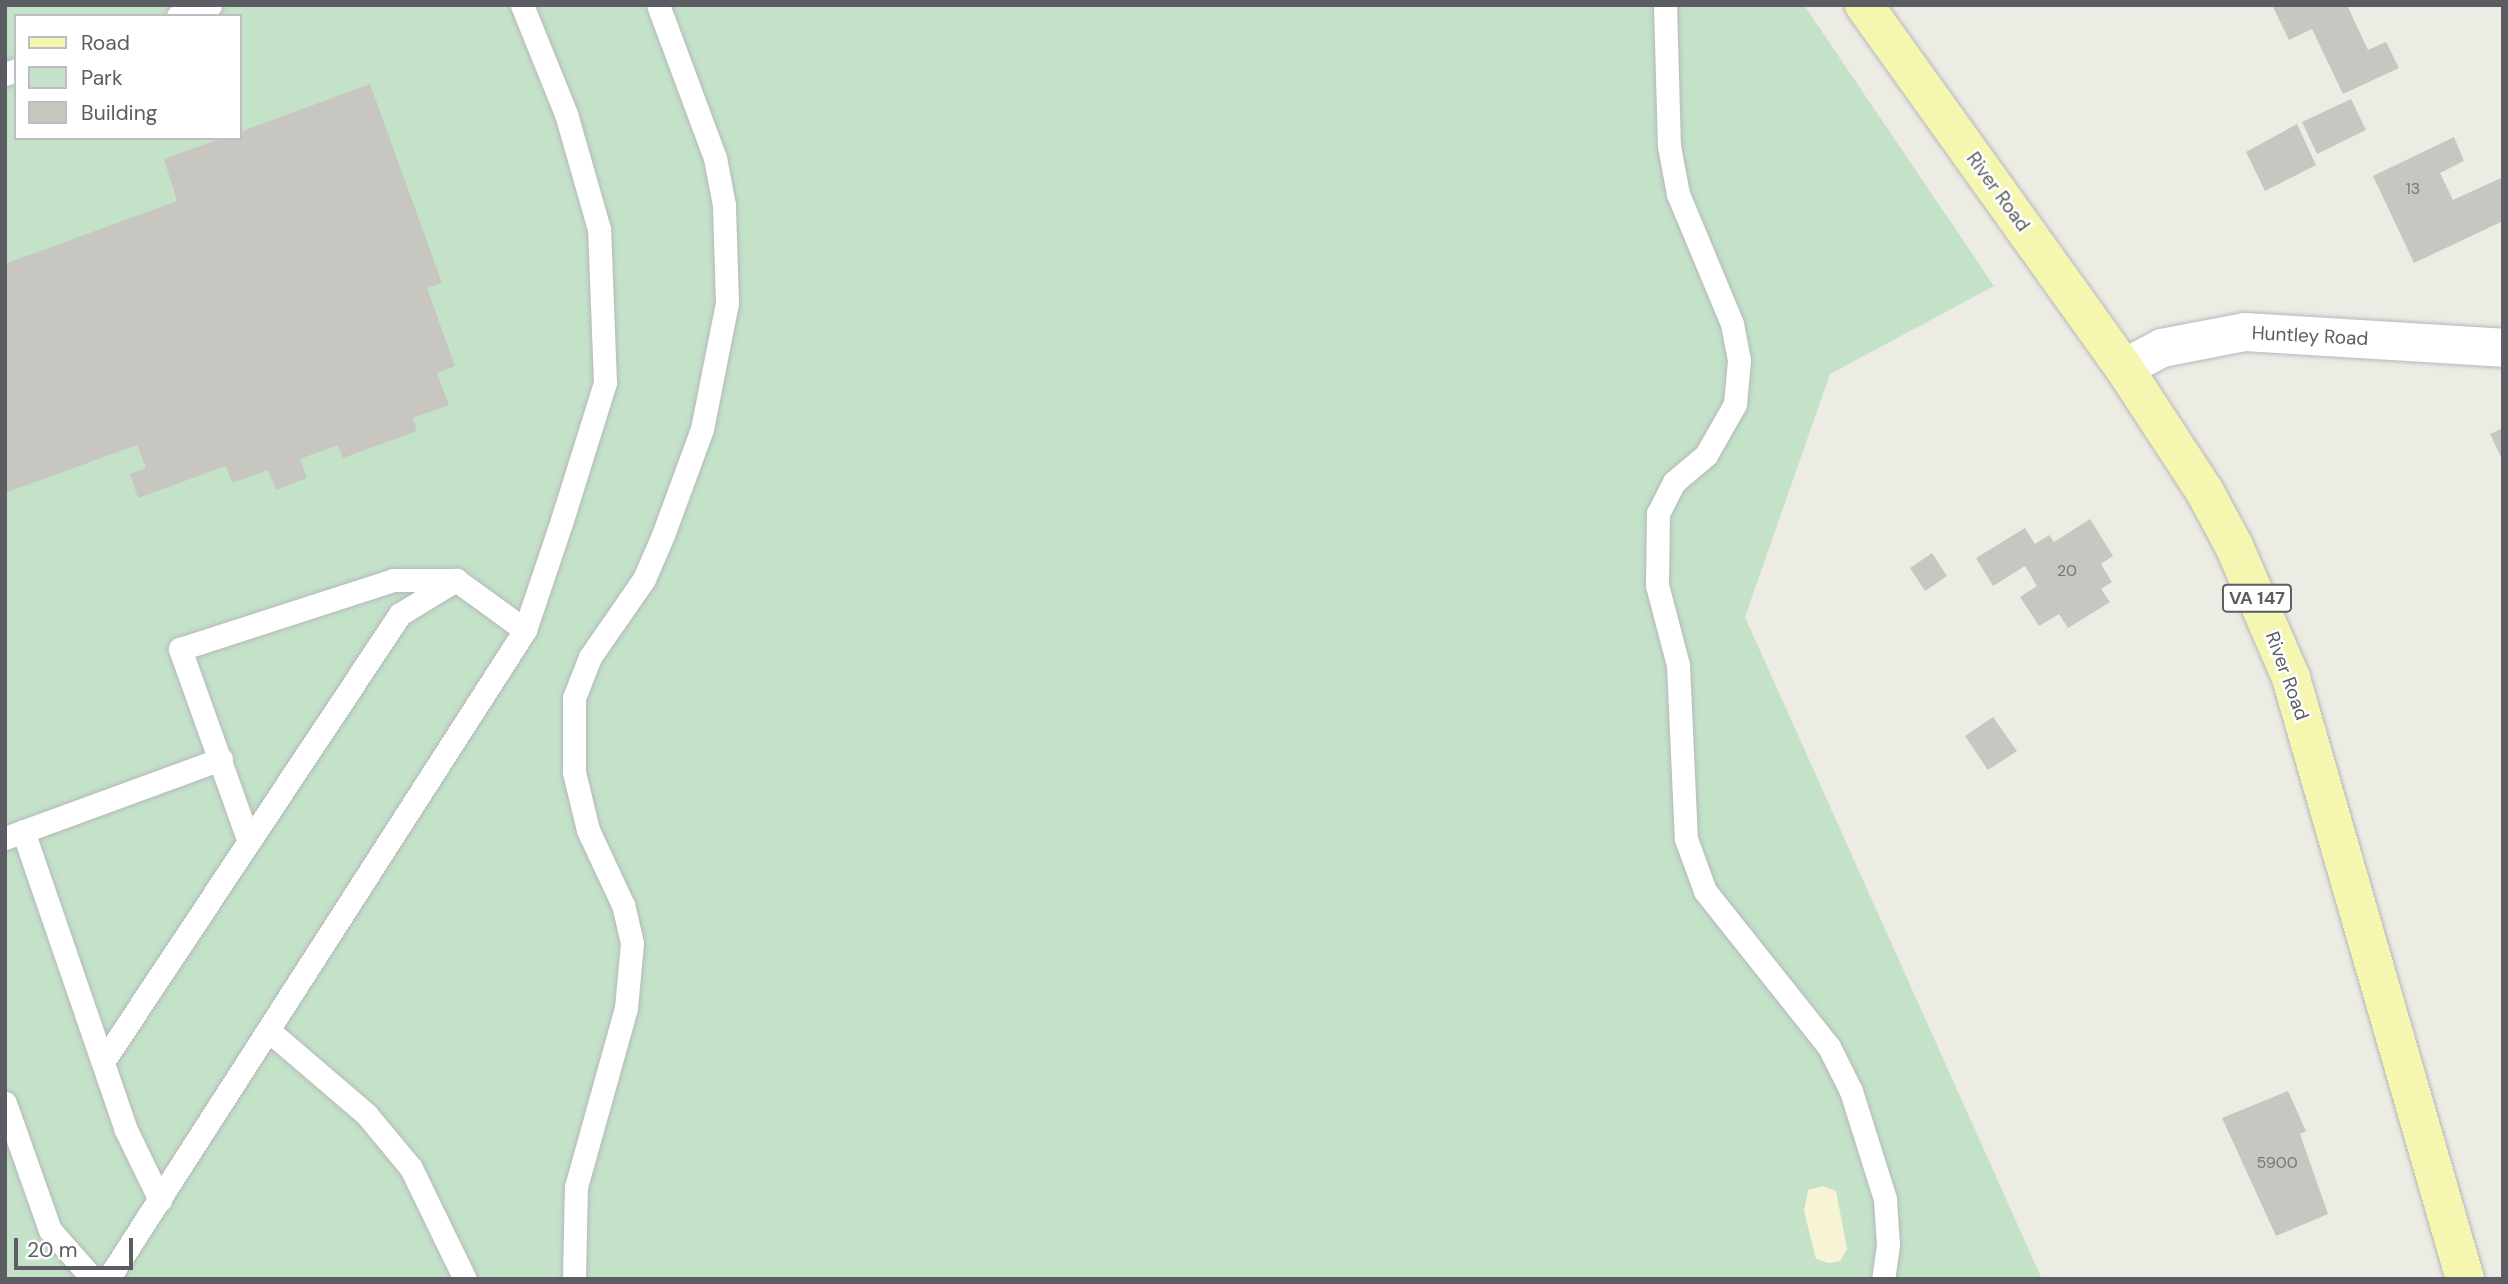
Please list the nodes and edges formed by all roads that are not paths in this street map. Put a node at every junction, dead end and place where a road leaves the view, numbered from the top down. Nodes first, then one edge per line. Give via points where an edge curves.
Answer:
1 (210, 5) edge
2 (522, 5) edge
3 (659, 5) edge
4 (1665, 5) edge
5 (1864, 5) edge
6 (184, 14) edge
7 (2503, 348) edge
8 (2124, 368) junction
9 (456, 580) junction
10 (525, 630) junction
11 (220, 759) junction
12 (14, 834) edge
13 (248, 839) junction
14 (268, 1030) junction
15 (104, 1060) junction
16 (5, 1103) edge
17 (160, 1200) junction
18 (93, 1279) edge
19 (108, 1279) edge
20 (465, 1279) edge
21 (574, 1279) edge
22 (1882, 1279) edge
23 (2465, 1279) edge

1 - 6 lane
2 - 10 lane via 566,114 599,229 605,383
3 - 21 lane via 715,158 724,205 727,303 702,429 663,535 644,579 590,657 574,698 571,740 582,807 623,905 632,943 626,1008 576,1187
4 - 22 lane via 1669,146 1678,194 1732,324 1739,360 1735,404 1706,455 1674,482 1658,513 1657,584 1678,665 1686,839 1705,891 1829,1046 1851,1091 1885,1199 1888,1245
5 - 8 main road, River Road / VA 147
7 - 8 street, Huntley Road via 2245,332 2162,348
8 - 23 main road, River Road / VA 147 via 2234,546 2291,678
9 - 10 lane
9 - 11 lane via 393,580 180,649
9 - 13 lane via 400,614
10 - 14 lane
11 - 12 lane
11 - 13 lane
12 - 15 lane
13 - 15 lane
14 - 17 lane
14 - 20 lane via 367,1115 411,1168
15 - 17 lane via 126,1130
16 - 18 lane via 50,1230
17 - 19 lane

